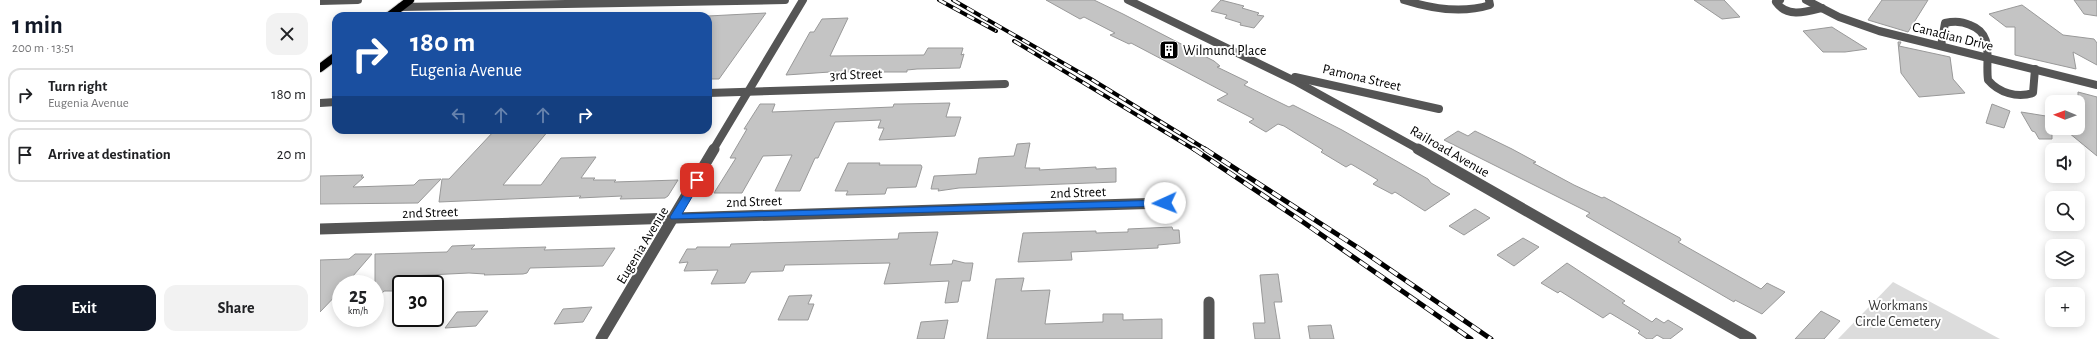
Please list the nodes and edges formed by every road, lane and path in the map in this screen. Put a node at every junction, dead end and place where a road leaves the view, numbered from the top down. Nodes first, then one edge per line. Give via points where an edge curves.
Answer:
1 (358, 0) edge
2 (410, 0) edge
3 (785, 0) edge
4 (803, 0) edge
5 (1128, 0) edge
6 (1404, 0) edge
7 (1490, 0) edge
8 (1780, 0) edge
9 (1806, 0) edge
10 (320, 1) edge
11 (400, 7) junction
12 (1822, 8) junction
13 (394, 12) edge
14 (1941, 46) junction
15 (1988, 58) junction
16 (332, 59) edge
17 (320, 68) edge
18 (2035, 69) junction
19 (1278, 72) junction
20 (1005, 84) dead end
21 (2097, 85) edge
22 (750, 92) junction
23 (712, 93) edge
24 (332, 102) edge
25 (320, 103) edge
26 (1439, 109) dead end
27 (1165, 203) dead end
28 (675, 217) junction
29 (320, 229) edge
30 (1209, 302) dead end
31 (601, 339) edge
32 (1209, 339) edge
33 (1751, 339) edge

1 - 10 street
2 - 11 main road
3 - 11 street
4 - 22 street, Eugenia Avenue
5 - 19 street, Railroad Avenue
6 - 7 street via 1445,9 1477,10 1490,5
8 - 12 street via 1776,2 1778,6 1792,12
9 - 12 street, Canadian Drive
11 - 13 main road
12 - 14 street, Canadian Drive via 1858,24
14 - 15 street, Canadian Drive
14 - 15 street via 1945,23 1963,22 1982,31 1987,38
15 - 18 street, Canadian Drive
15 - 18 street via 1987,77 1991,84 2015,94 2027,95 2033,92
16 - 17 main road
18 - 21 street, Canadian Drive
19 - 26 street, Pamona Street
19 - 33 street, Railroad Avenue via 1417,148
20 - 22 street, 3rd Street
22 - 23 street, 3rd Street
22 - 28 street, Eugenia Avenue
24 - 25 street
27 - 28 street, 2nd Street
28 - 29 street, 2nd Street
28 - 31 street, Eugenia Avenue
30 - 32 street

